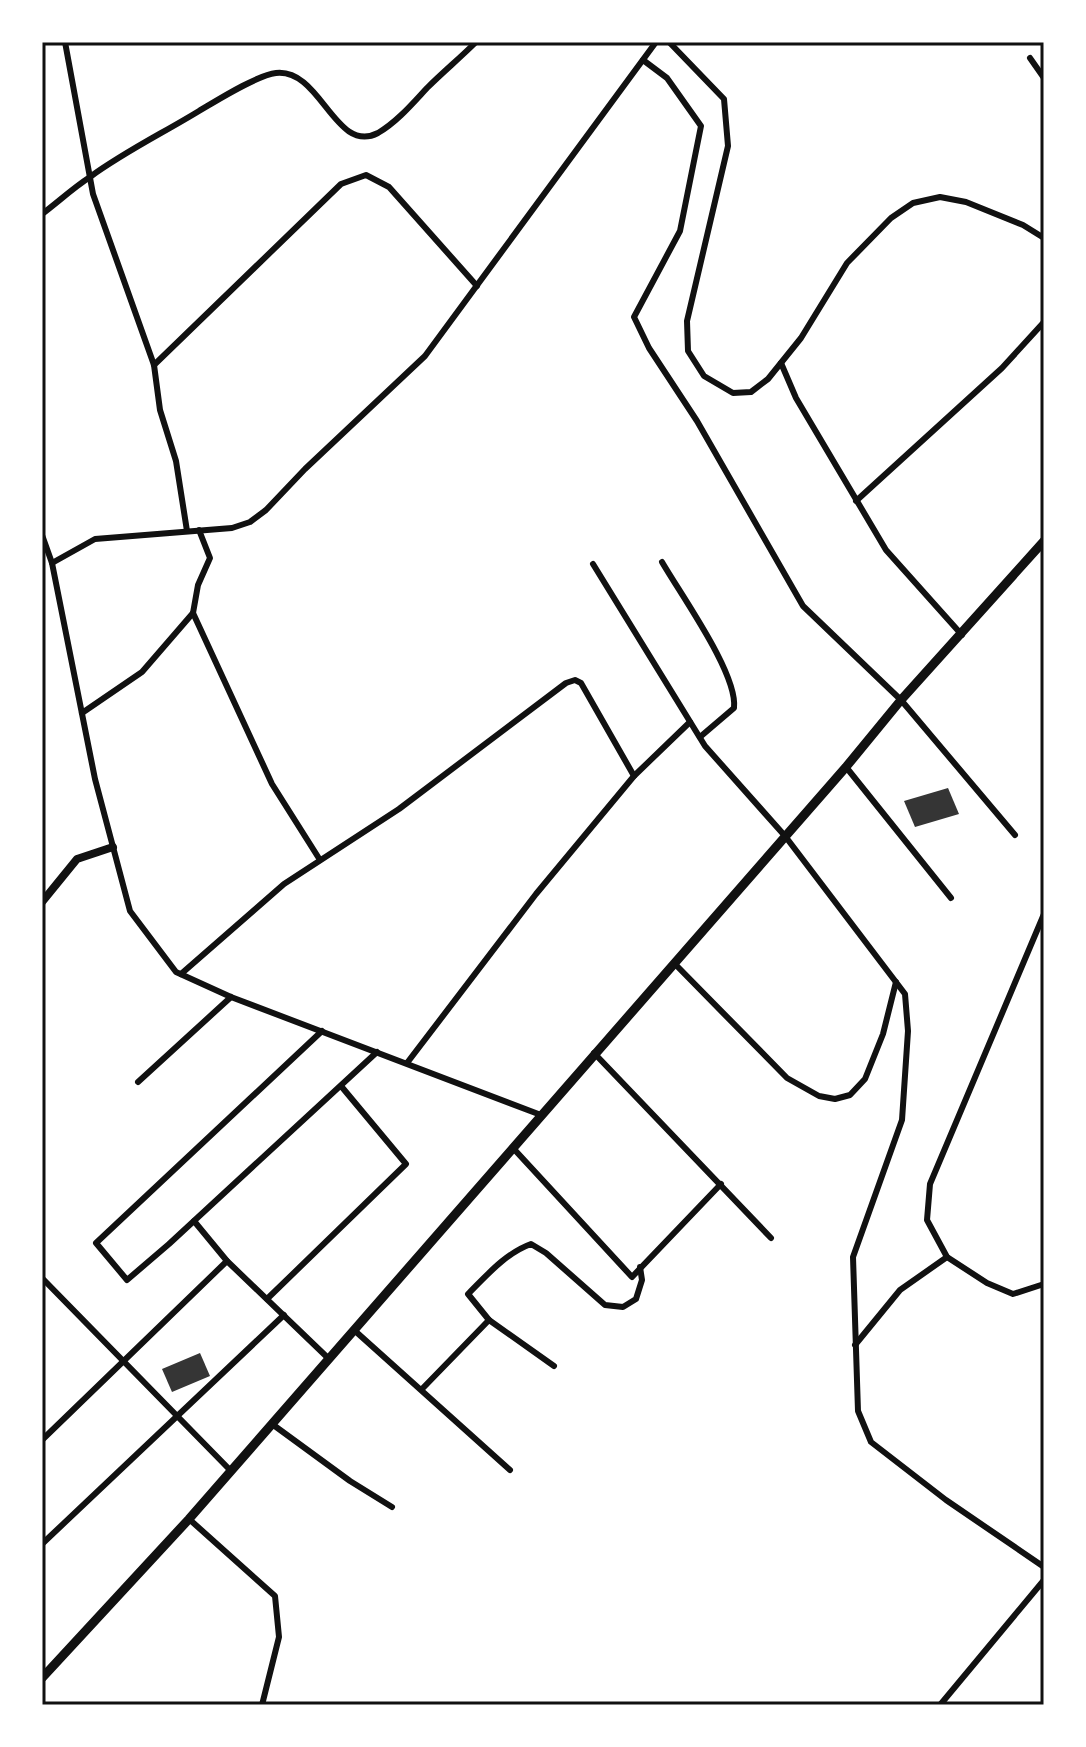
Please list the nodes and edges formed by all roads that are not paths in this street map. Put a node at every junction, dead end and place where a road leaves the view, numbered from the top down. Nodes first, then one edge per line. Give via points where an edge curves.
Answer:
1 (65, 42) edge
2 (476, 42) edge
3 (656, 42) edge
4 (669, 42) edge
5 (1030, 58) dead end
6 (643, 60) junction
7 (1044, 78) edge
8 (91, 176) junction
9 (42, 214) edge
10 (1044, 238) edge
11 (477, 286) junction
12 (1044, 322) edge
13 (781, 363) junction
14 (154, 365) junction
15 (856, 501) junction
16 (199, 530) junction
17 (187, 531) junction
18 (42, 535) edge
19 (1044, 541) edge
20 (662, 562) dead end
21 (52, 563) junction
22 (593, 564) dead end
23 (193, 613) junction
24 (962, 635) junction
25 (901, 700) junction
26 (82, 713) junction
27 (690, 722) junction
28 (700, 737) junction
29 (846, 767) junction
30 (634, 776) junction
31 (1015, 835) dead end
32 (785, 836) junction
33 (113, 847) junction
34 (320, 860) junction
35 (951, 898) dead end
36 (42, 902) edge
37 (1044, 914) edge
38 (674, 963) junction
39 (181, 974) junction
40 (896, 982) junction
41 (231, 997) junction
42 (322, 1031) junction
43 (377, 1052) junction
44 (594, 1053) junction
45 (407, 1063) junction
46 (138, 1082) dead end
47 (341, 1086) junction
48 (541, 1115) junction
49 (513, 1148) junction
50 (721, 1184) junction
51 (194, 1221) junction
52 (771, 1238) dead end
53 (947, 1257) junction
54 (227, 1261) junction
55 (640, 1267) junction
56 (42, 1278) edge
57 (1044, 1284) edge
58 (267, 1299) junction
59 (284, 1315) junction
60 (489, 1320) junction
61 (354, 1330) junction
62 (855, 1345) junction
63 (328, 1358) junction
64 (121, 1361) junction
65 (554, 1366) dead end
66 (422, 1389) junction
67 (176, 1417) junction
68 (272, 1424) junction
69 (42, 1440) edge
70 (510, 1470) dead end
71 (231, 1471) junction
72 (392, 1507) dead end
73 (189, 1519) junction
74 (42, 1544) edge
75 (1044, 1567) edge
76 (1044, 1580) edge
77 (42, 1678) edge
78 (262, 1705) edge
79 (940, 1705) edge

1 - 8 street
2 - 8 street via 418,101 369,136 354,135 340,125 312,88 275,73 231,92
3 - 6 street
4 - 13 street via 724,99 728,146 687,321 688,351 704,376 733,393 751,392
5 - 7 street
6 - 11 street
6 - 25 street via 667,78 701,126 680,231 634,317 803,606
8 - 9 street
8 - 14 street
10 - 13 street via 966,202 940,197 913,203 847,263
11 - 14 street via 389,187 366,175 341,184
11 - 16 street via 425,356 266,510 232,528
12 - 15 street via 1002,368
13 - 15 street
14 - 17 street
15 - 24 street via 886,550
16 - 17 street
16 - 23 street via 210,558
17 - 21 street via 95,539
18 - 21 street
19 - 24 main road
20 - 28 street via 729,676 736,698 734,708
21 - 26 street
22 - 27 street
23 - 26 street via 142,672
23 - 34 street via 272,784
24 - 25 main road
25 - 29 main road
25 - 31 street
26 - 33 street
27 - 28 street
27 - 30 street
28 - 32 street
29 - 32 main road
29 - 35 street
30 - 34 street via 575,680
30 - 45 street
32 - 38 main road
32 - 40 street
33 - 36 street via 77,859
33 - 39 street via 130,911
34 - 39 street via 284,884
37 - 53 street via 930,1184 927,1220
38 - 40 street via 787,1078 835,1099 850,1095 865,1079
38 - 44 main road
39 - 41 street
40 - 62 street via 905,994 908,1031 902,1120 853,1257
41 - 42 street
41 - 46 street
42 - 43 street
42 - 51 street via 96,1243 127,1280
43 - 45 street
43 - 47 street
44 - 48 main road
44 - 50 street
45 - 48 street
47 - 51 street
47 - 58 street via 406,1164
48 - 49 main road
49 - 55 street via 632,1277
49 - 61 main road
50 - 52 street
50 - 55 street
51 - 54 street
53 - 57 street via 1013,1294
53 - 62 street via 900,1290
54 - 58 street
54 - 64 street
55 - 60 street via 636,1299 623,1307 605,1305 531,1244 500,1263 468,1294
56 - 64 street
58 - 59 street
59 - 63 street
59 - 67 street
60 - 65 street
60 - 66 street
61 - 63 main road
61 - 66 street
62 - 75 street via 858,1411 871,1442
63 - 68 main road
64 - 67 street
64 - 69 street
66 - 70 street
67 - 71 street
67 - 74 street
68 - 71 main road
68 - 72 street
71 - 73 main road
73 - 77 main road
73 - 78 street via 275,1596 279,1637
76 - 79 street

